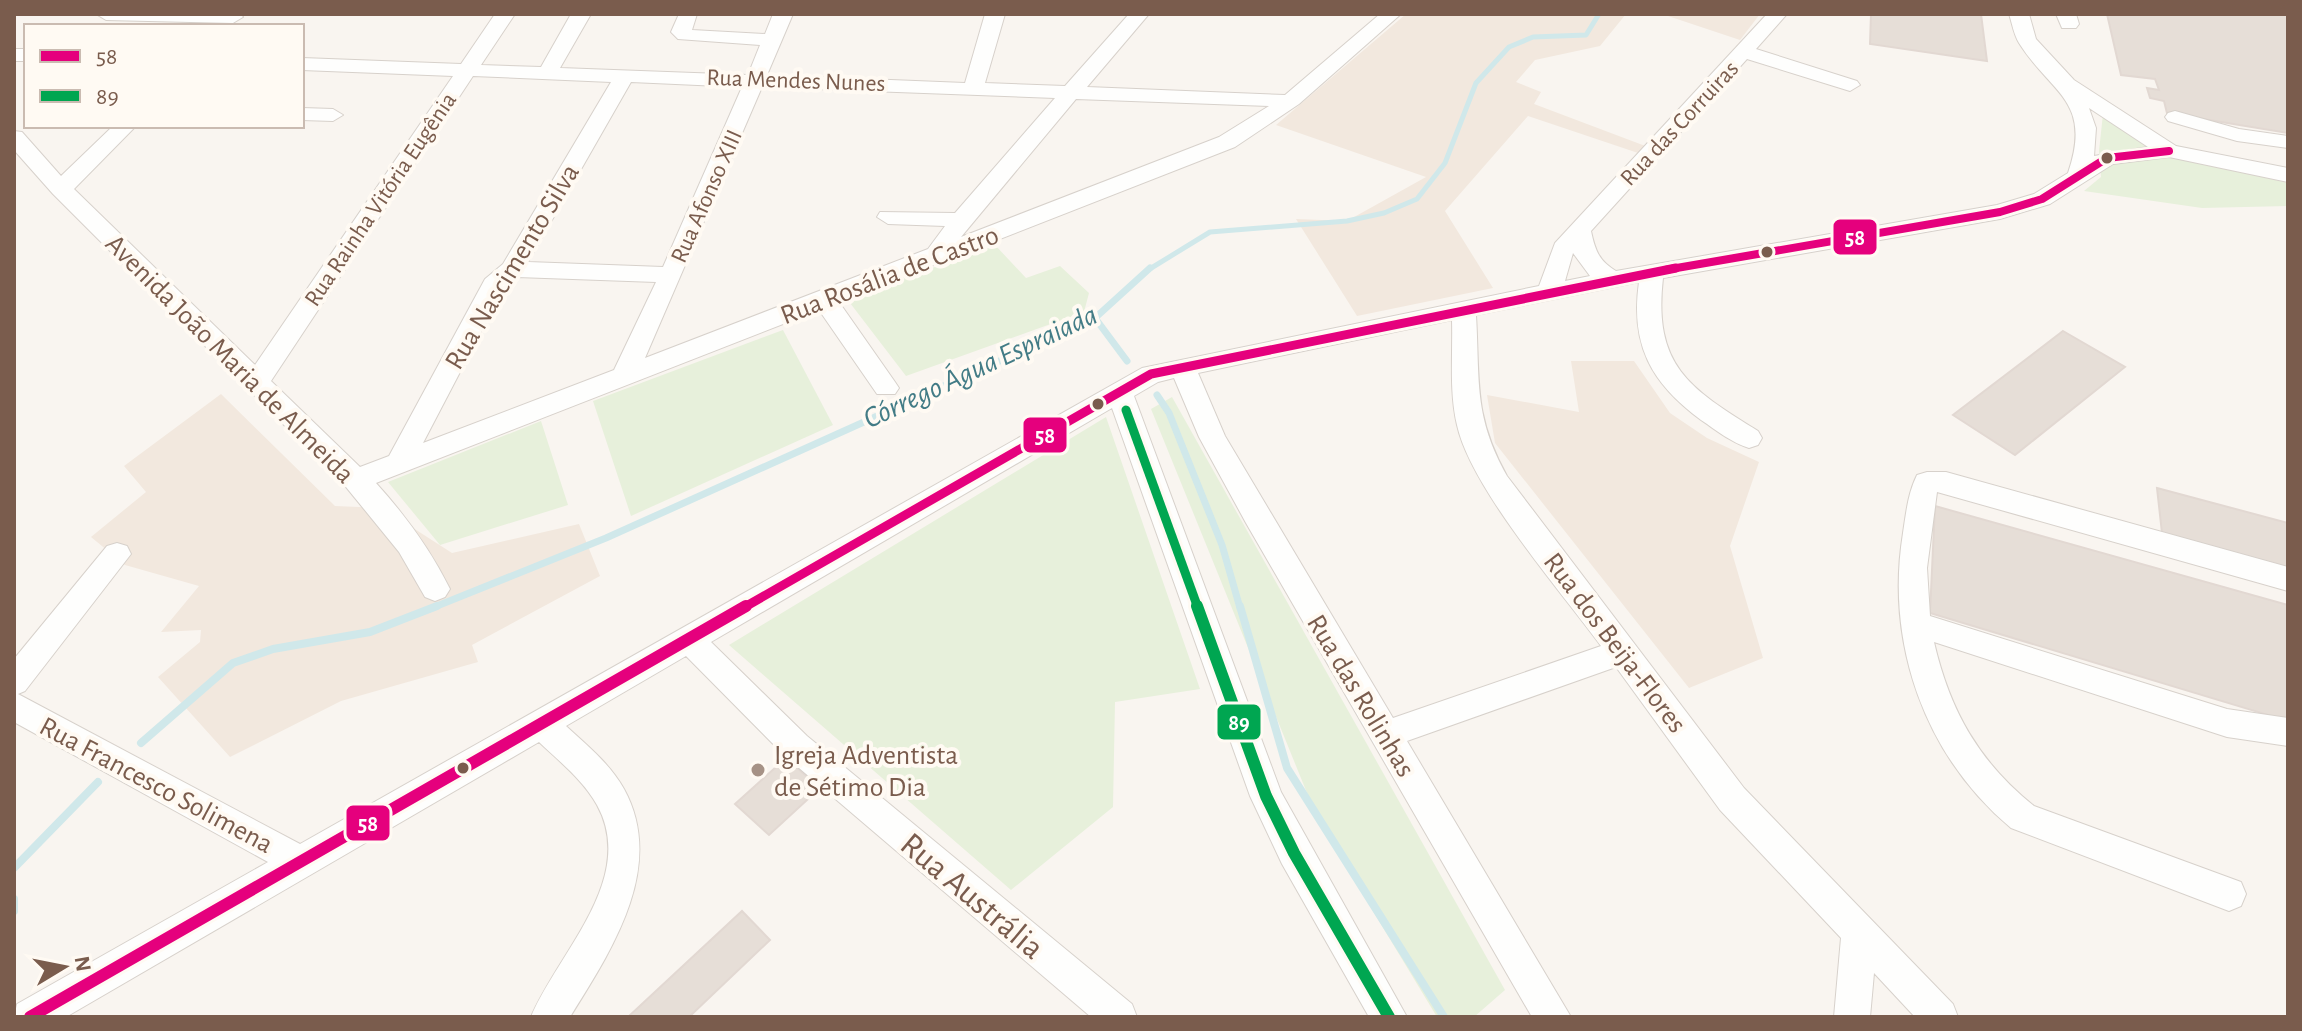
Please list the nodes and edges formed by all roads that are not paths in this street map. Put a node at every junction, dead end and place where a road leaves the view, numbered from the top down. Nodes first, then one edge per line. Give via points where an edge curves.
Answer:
1 (106, 14) edge
2 (505, 14) edge
3 (581, 14) edge
4 (783, 14) edge
5 (995, 14) edge
6 (1139, 14) edge
7 (1391, 14) edge
8 (1777, 14) edge
9 (2019, 14) edge
10 (688, 15) edge
11 (230, 19) edge
12 (773, 40) junction
13 (1745, 52) junction
14 (304, 64) edge
15 (467, 70) junction
16 (548, 72) junction
17 (626, 74) junction
18 (758, 78) junction
19 (2067, 84) junction
20 (1850, 85) dead end
21 (974, 87) junction
22 (1072, 91) junction
23 (1289, 101) junction
24 (304, 114) edge
25 (333, 115) dead end
26 (2175, 117) dead end
27 (123, 128) edge
28 (2288, 142) edge
29 (19, 149) edge
30 (2169, 151) junction
31 (2078, 175) junction
32 (2288, 175) edge
33 (61, 189) junction
34 (888, 217) dead end
35 (961, 220) junction
36 (1571, 239) junction
37 (935, 257) junction
38 (512, 269) junction
39 (1652, 272) junction
40 (671, 275) junction
41 (1614, 279) junction
42 (1549, 294) junction
43 (824, 299) junction
44 (1477, 308) junction
45 (1182, 366) junction
46 (624, 376) junction
47 (256, 383) junction
48 (886, 388) dead end
49 (1119, 390) junction
50 (1749, 438) dead end
51 (400, 461) junction
52 (356, 480) junction
53 (117, 554) dead end
54 (2288, 579) edge
55 (435, 589) dead end
56 (1918, 625) junction
57 (689, 640) junction
58 (1623, 651) junction
59 (14, 682) edge
60 (14, 706) edge
61 (542, 723) junction
62 (2288, 732) edge
63 (1386, 735) junction
64 (299, 861) junction
65 (2229, 894) dead end
66 (1859, 931) junction
67 (30, 1017) edge
68 (549, 1017) edge
69 (1119, 1017) edge
70 (1389, 1017) edge
71 (1553, 1017) edge
72 (1852, 1017) edge
73 (1940, 1017) edge

1 - 11 street
2 - 15 street, Rua Rainha Vitória Eugênia
3 - 16 street
4 - 12 street, Rua Afonso XIII
5 - 21 street
6 - 22 street
7 - 23 street, Rua Rosália de Castro
8 - 13 street, Rua das Corruiras
9 - 19 street via 2027,41
10 - 12 street via 681,32 685,35
12 - 18 street, Rua Afonso XIII
13 - 20 street
13 - 36 street, Rua das Corruiras
14 - 15 street, Rua Mendes Nunes
15 - 16 street, Rua Mendes Nunes
15 - 47 street, Rua Rainha Vitória Eugênia
16 - 17 street, Rua Mendes Nunes
17 - 18 street, Rua Mendes Nunes
17 - 38 street, Rua Nascimento Silva
18 - 21 street, Rua Mendes Nunes
18 - 40 street, Rua Afonso XIII
19 - 30 street
19 - 31 street via 2088,128
21 - 22 street, Rua Mendes Nunes
22 - 23 street, Rua Mendes Nunes
22 - 35 street
23 - 37 street, Rua Rosália de Castro via 1227,142
24 - 25 street
26 - 28 street via 2237,135
27 - 33 street
29 - 33 street, Avenida João Maria de Almeida
30 - 31 street via 2107,158
30 - 32 street
31 - 39 street via 2042,199 2000,212
33 - 47 street, Avenida João Maria de Almeida
34 - 35 street
35 - 37 street
36 - 41 street via 1595,271
36 - 42 street, Rua das Corruiras
36 - 44 street
37 - 43 street, Rua Rosália de Castro
38 - 40 street
38 - 51 street, Rua Nascimento Silva via 497,279
39 - 41 street
39 - 50 street via 1647,319 1653,350 1674,383 1698,406
40 - 46 street, Rua Afonso XIII
41 - 42 street
42 - 44 street
43 - 46 street, Rua Rosália de Castro
43 - 48 street
44 - 45 street
44 - 58 street, Rua dos Beija-Flores via 1465,402 1473,439 1497,483
45 - 49 street
45 - 63 street, Rua das Rolinhas via 1212,437
46 - 51 street, Rua Rosália de Castro
47 - 52 street, Avenida João Maria de Almeida
49 - 57 street
49 - 70 street via 1266,796
51 - 52 street, Rua Rosália de Castro
52 - 55 street, Avenida João Maria de Almeida via 402,530
53 - 59 street
54 - 56 street via 1935,481 1924,488 1915,555
56 - 62 street via 2227,723
56 - 65 street via 1925,677 1945,725 1997,800 2052,829
57 - 61 street
57 - 69 street, Rua Austrália via 796,746
58 - 63 street
58 - 66 street, Rua dos Beija-Flores via 1732,799
60 - 64 street, Rua Francesco Solimena
61 - 64 street
61 - 68 street via 612,799 623,834 609,913
63 - 71 street, Rua das Rolinhas
64 - 67 street
66 - 72 street
66 - 73 street, Rua dos Beija-Flores

